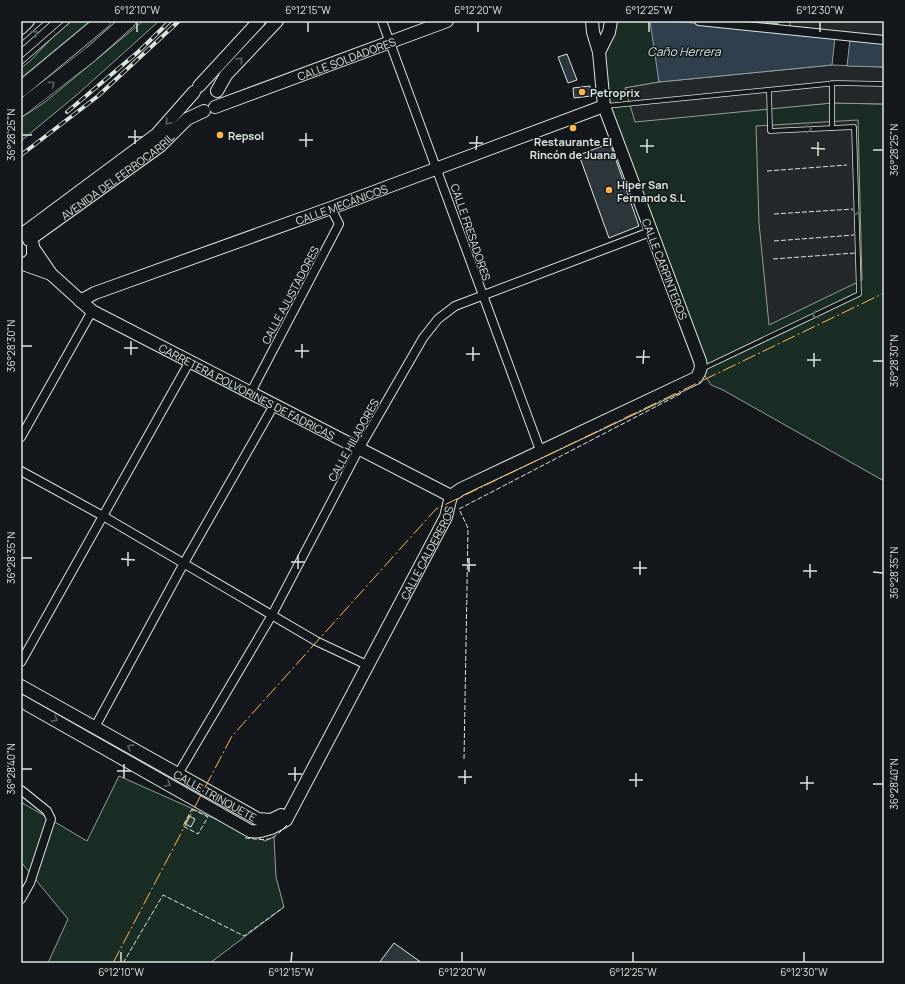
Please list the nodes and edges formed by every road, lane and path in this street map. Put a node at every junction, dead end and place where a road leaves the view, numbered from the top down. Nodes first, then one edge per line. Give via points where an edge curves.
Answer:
1 (28, 21) edge
2 (48, 21) edge
3 (68, 21) edge
4 (103, 21) edge
5 (128, 21) edge
6 (260, 21) edge
7 (277, 21) edge
8 (382, 21) edge
9 (447, 21) edge
10 (592, 21) edge
11 (611, 21) edge
12 (699, 21) edge
13 (768, 21) edge
14 (777, 21) edge
15 (21, 28) edge
16 (884, 40) edge
17 (390, 43) junction
18 (21, 45) edge
19 (599, 52) junction
20 (21, 62) edge
21 (832, 83) junction
22 (884, 84) edge
23 (21, 89) edge
24 (197, 89) junction
25 (769, 90) junction
26 (214, 101) junction
27 (604, 106) junction
28 (21, 108) edge
29 (832, 128) junction
30 (437, 168) junction
31 (332, 208) junction
32 (650, 232) junction
33 (26, 240) edge
34 (22, 264) edge
35 (51, 274) junction
36 (482, 296) junction
37 (80, 302) junction
38 (92, 310) junction
39 (190, 361) junction
40 (701, 370) junction
41 (251, 392) junction
42 (274, 405) junction
43 (21, 437) edge
44 (359, 449) junction
45 (540, 450) junction
46 (21, 471) edge
47 (451, 496) junction
48 (103, 516) junction
49 (184, 563) junction
50 (272, 615) junction
51 (21, 662) edge
52 (369, 666) junction
53 (21, 686) edge
54 (21, 701) edge
55 (95, 727) junction
56 (178, 774) junction
57 (21, 790) edge
58 (288, 813) junction
59 (21, 899) edge

1 - 15 street
18 -> 2 lane
3 - 20 lane
4 - 23 highway
28 -> 5 highway
6 - 24 street, AVENIDA DEL FERROCARRIL
26 -> 7 street via 226,75
8 - 17 street, CALLE FRESADORES
9 - 17 street, CALLE SOLDADORES
10 - 19 street
11 - 19 street via 609,32
12 - 16 street
13 - 14 lane
17 - 26 street, CALLE SOLDADORES via 245,95
17 - 30 street, CALLE FRESADORES
19 - 27 street, CALLE CARPINTEROS
21 - 22 lane
21 - 25 lane
21 - 29 lane
24 - 26 street via 207,85
24 - 26 street via 194,104
24 -> 33 street, AVENIDA DEL FERROCARRIL via 157,134
25 - 27 lane
25 -> 29 lane via 770,132
26 - 33 street, AVENIDA DEL FERROCARRIL via 188,119 160,146
27 - 30 street, CALLE MECÁNICOS
27 - 32 street, CALLE CARPINTEROS
29 -> 40 lane via 854,128 859,294
30 - 31 street, CALLE MECÁNICOS
30 - 36 street, CALLE FRESADORES
31 - 37 street, CALLE MECÁNICOS via 95,293
31 - 41 street, CALLE AJUSTADORES via 339,224
32 - 36 street, CALLE HILADORES
32 - 40 street, CALLE CARPINTEROS via 700,361
33 - 34 street via 33,257
33 - 35 street, CARRETERA POLVORINES DE FADRICAS
34 - 35 street, CARRETERA POLVORINES DE FADRICAS
35 - 37 street, CARRETERA POLVORINES DE FADRICAS
36 - 44 street, CALLE HILADORES via 455,306 438,319 422,338
36 - 45 street, CALLE FRESADORES
37 - 38 street, CARRETERA POLVORINES DE FADRICAS
38 - 39 street, CARRETERA POLVORINES DE FADRICAS
38 - 43 street
39 - 41 street, CARRETERA POLVORINES DE FADRICAS
39 - 48 street
40 - 45 street, CALLE CALDEREROS via 696,378
41 - 42 street, CARRETERA POLVORINES DE FADRICAS
42 - 44 street, CARRETERA POLVORINES DE FADRICAS
42 - 49 street
44 - 47 street, CARRETERA POLVORINES DE FADRICAS
44 - 50 street, CALLE HILADORES
45 - 47 street, CALLE CALDEREROS
46 - 48 street
47 - 52 street, CALLE CALDEREROS via 446,518
48 - 49 street
48 - 51 street
49 - 50 street
49 - 55 street
50 - 52 street via 316,641
50 - 56 street, CALLE HILADORES
52 - 58 street, CALLE CALDEREROS
53 - 55 street, CALLE TRINQUETE
54 -> 58 street, CALLE TRINQUETE via 250,831 264,831 274,827 286,820
56 -> 55 street, CALLE TRINQUETE
56 - 58 street, CALLE TRINQUETE via 258,819 271,820
57 - 59 street via 47,811 51,824 30,883

